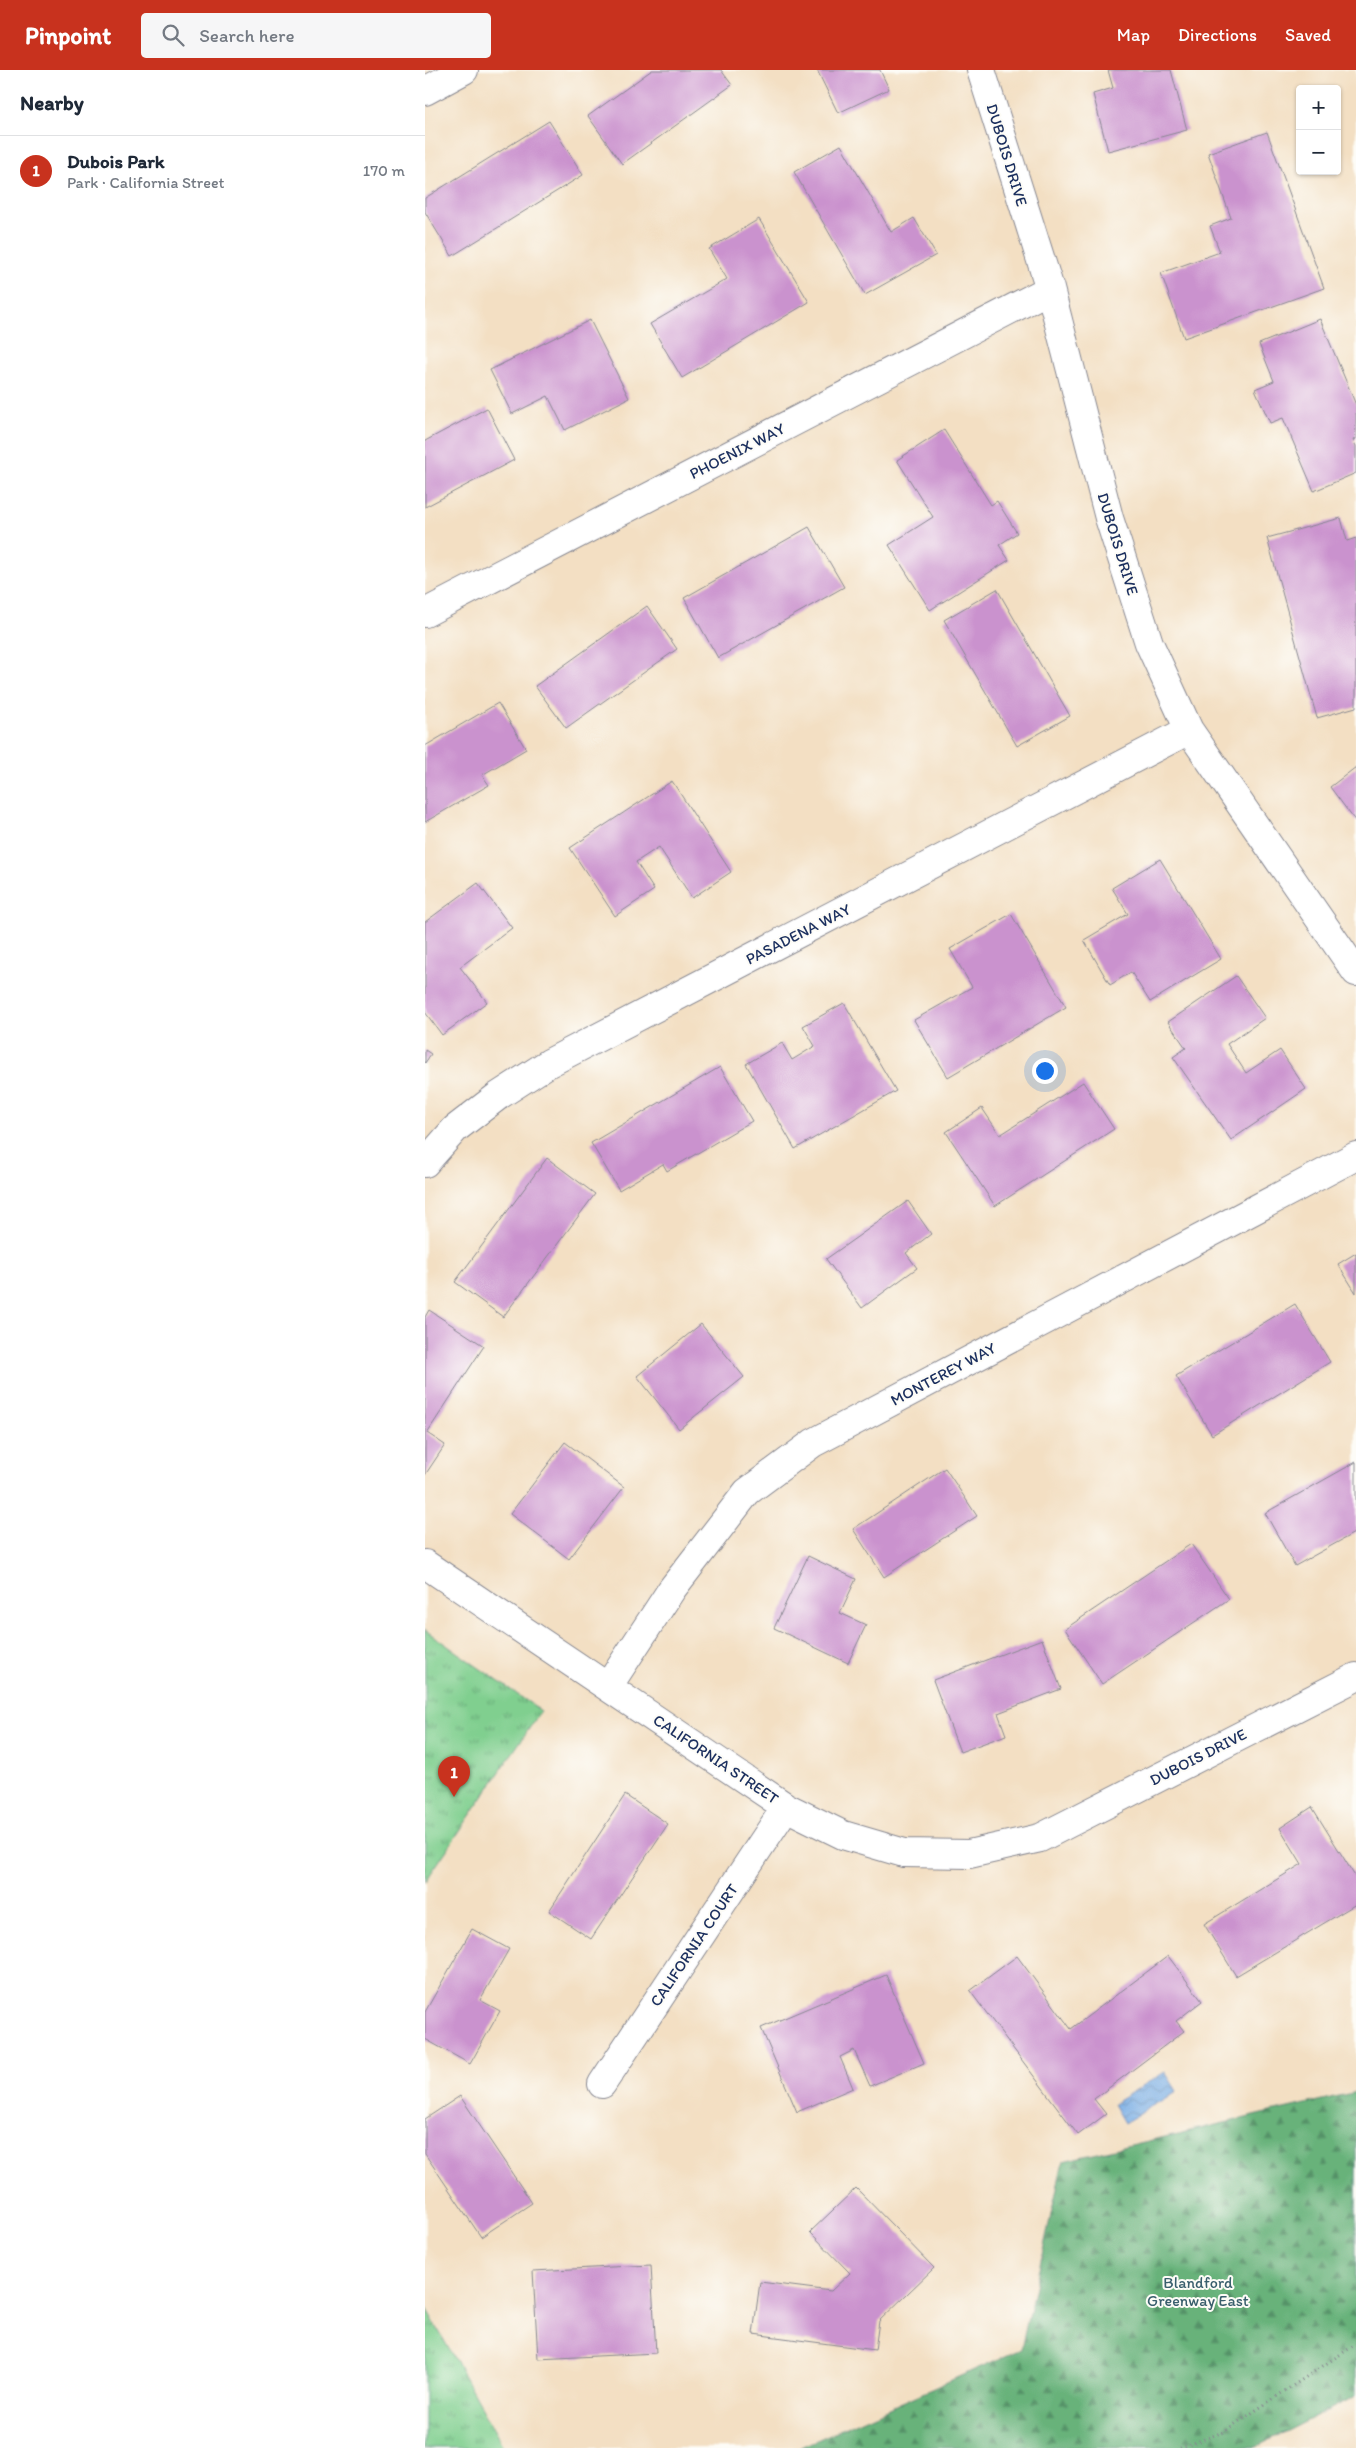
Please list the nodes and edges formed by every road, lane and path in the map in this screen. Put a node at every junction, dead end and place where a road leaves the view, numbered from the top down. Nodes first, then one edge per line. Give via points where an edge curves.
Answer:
1 (464, 70) edge
2 (981, 70) edge
3 (425, 91) edge
4 (1049, 289) junction
5 (425, 613) edge
6 (1189, 730) junction
7 (1356, 972) edge
8 (1356, 1156) edge
9 (425, 1163) edge
10 (425, 1564) edge
11 (1356, 1677) edge
12 (609, 1686) junction
13 (786, 1807) junction
14 (1041, 1838) joint
15 (602, 2084) dead end
16 (1356, 2344) edge
17 (1180, 2448) edge

1 - 3 street
2 - 4 street, DUBOIS DRIVE
4 - 5 street, PHOENIX WAY
4 - 6 street, DUBOIS DRIVE via 1109,518 1149,643
6 - 7 street, DUBOIS DRIVE
6 - 9 street, PASADENA WAY via 549,1063 498,1096 455,1130
8 - 12 street, MONTEREY WAY via 813,1443 747,1492 671,1588
10 - 12 street, CALIFORNIA STREET
11 - 14 street, DUBOIS DRIVE
12 - 13 street, CALIFORNIA STREET
13 - 14 street, CALIFORNIA STREET via 843,1835 904,1853 969,1854
13 - 15 street, CALIFORNIA COURT
16 - 17 path via 1223,2432

